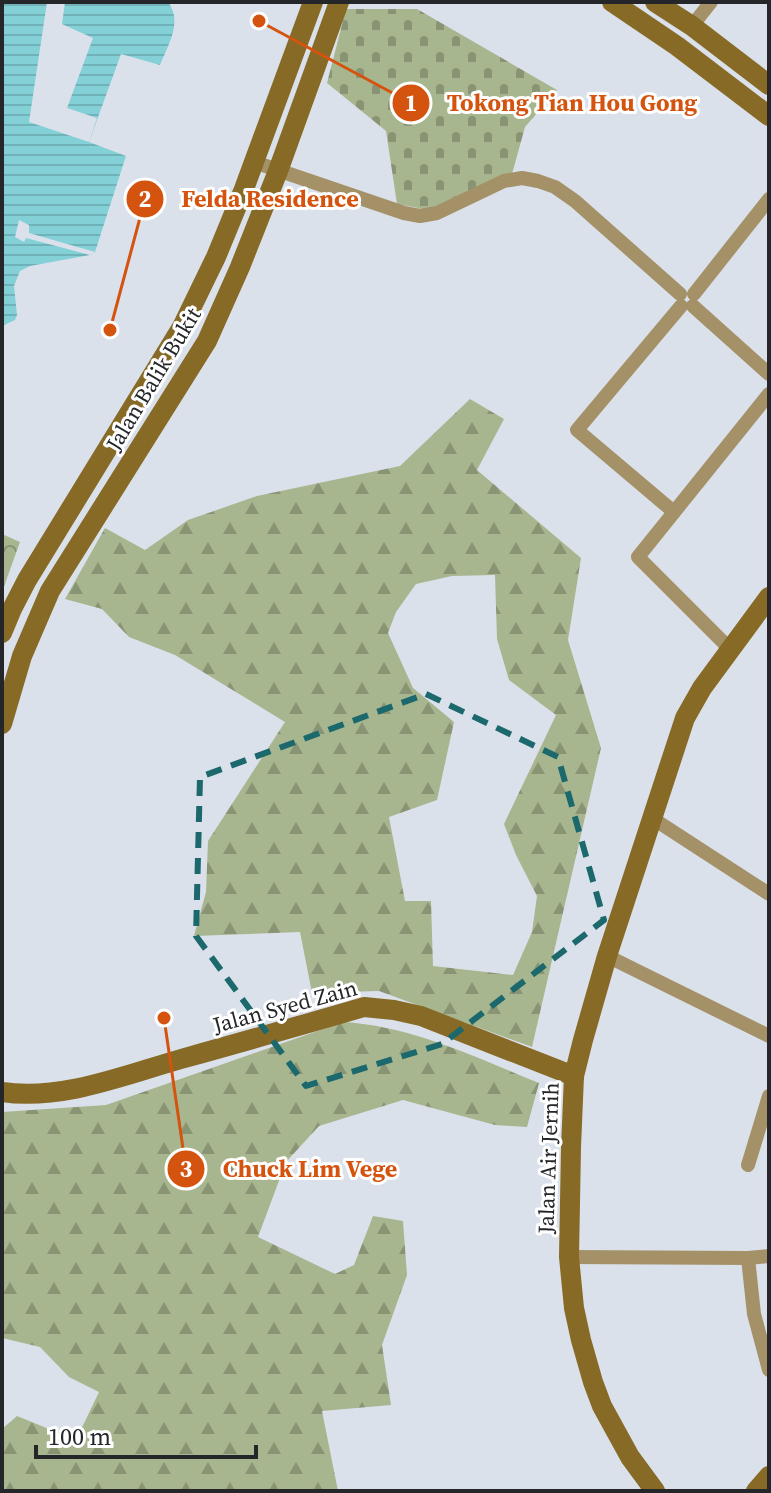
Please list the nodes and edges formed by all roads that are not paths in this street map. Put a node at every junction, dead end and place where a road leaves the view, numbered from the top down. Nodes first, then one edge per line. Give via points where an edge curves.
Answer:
1 (313, 2) edge
2 (339, 2) edge
3 (612, 2) edge
4 (655, 2) edge
5 (711, 2) edge
6 (692, 26) junction
7 (769, 85) edge
8 (769, 116) edge
9 (254, 162) junction
10 (278, 171) junction
11 (769, 199) edge
12 (687, 300) junction
13 (769, 374) edge
14 (769, 394) edge
15 (674, 512) junction
16 (769, 597) edge
17 (2, 633) edge
18 (730, 649) junction
19 (2, 724) edge
20 (652, 818) junction
21 (769, 894) edge
22 (607, 956) junction
23 (769, 1036) edge
24 (574, 1076) junction
25 (2, 1092) edge
26 (769, 1096) edge
27 (764, 1128) edge
28 (748, 1165) dead end
29 (769, 1256) edge
30 (569, 1257) junction
31 (748, 1258) junction
32 (769, 1370) edge
33 (769, 1476) edge
34 (655, 1491) edge
35 (756, 1491) edge

1 - 9 main road, Jalan Balik Bukit
2 - 10 main road, Jalan Balik Bukit
3 - 8 main road
4 - 6 main road
5 - 6 street
6 - 7 main road
9 - 10 street
9 - 17 main road, Jalan Balik Bukit via 182,327 27,580
10 - 12 street via 420,216 504,181 538,181 575,201
10 - 19 main road, Jalan Balik Bukit via 207,341 50,591 22,656
11 - 12 street
12 - 13 street
12 - 15 street via 577,430
14 - 15 street
15 - 18 street via 638,557
16 - 18 main road, Jalan Air Jernih
18 - 20 main road, Jalan Air Jernih via 685,718
20 - 21 street
20 - 22 main road, Jalan Air Jernih
22 - 23 street
22 - 24 main road, Jalan Air Jernih
24 - 25 main road, Jalan Syed Zain via 421,1016 364,1007 48,1094
24 - 30 main road, Jalan Air Jernih
26 - 27 street
27 - 28 street
29 - 31 street
30 - 31 street
30 - 34 main road, Jalan Air Jernih via 574,1308 593,1382 630,1457
31 - 32 street via 754,1314
33 - 35 main road

